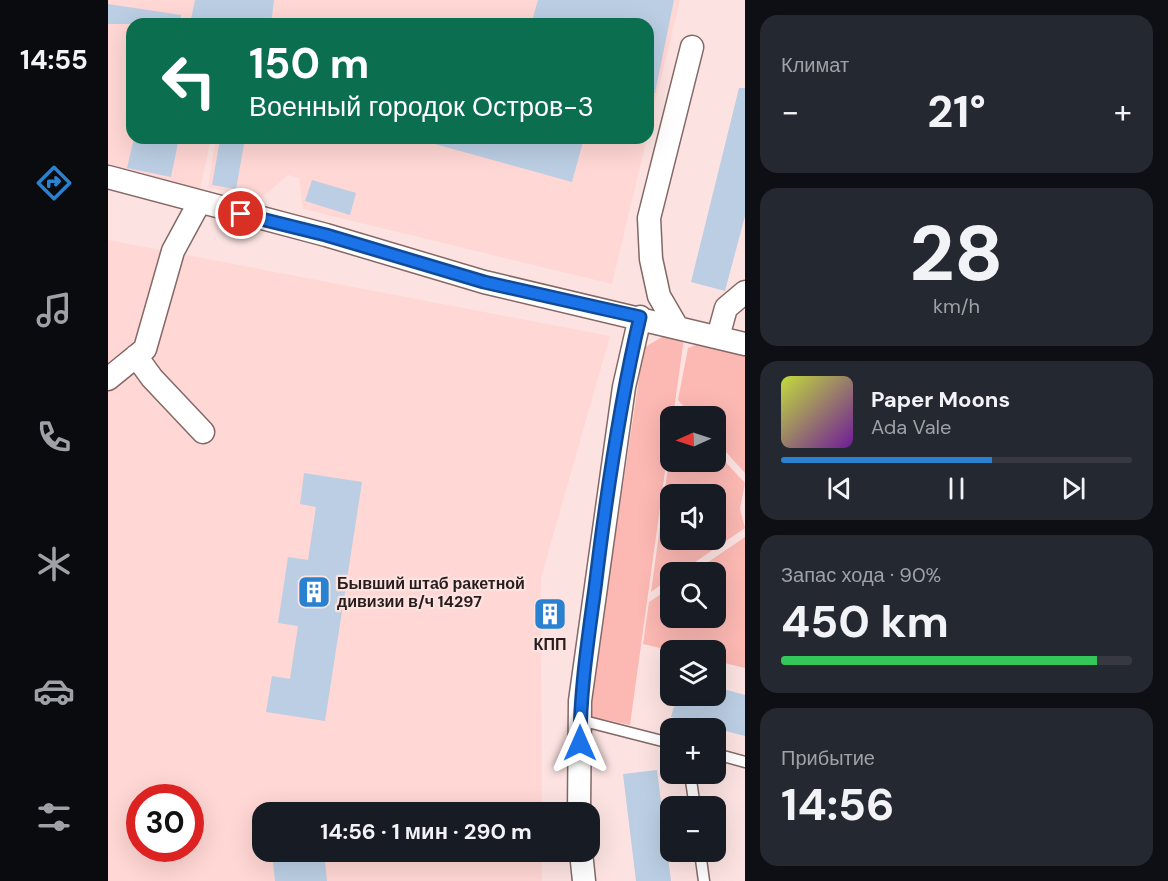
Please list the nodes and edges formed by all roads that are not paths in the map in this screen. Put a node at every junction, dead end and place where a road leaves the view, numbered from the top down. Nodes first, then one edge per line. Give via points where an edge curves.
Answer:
1 (692, 47) dead end
2 (108, 177) edge
3 (199, 203) junction
4 (745, 292) edge
5 (640, 317) junction
6 (677, 327) junction
7 (718, 337) junction
8 (745, 344) edge
9 (136, 356) junction
10 (108, 379) edge
11 (203, 432) dead end
12 (580, 720) junction
13 (660, 740) edge
14 (726, 757) edge
15 (745, 762) edge
16 (579, 802) edge
17 (582, 862) edge
18 (701, 862) edge
19 (584, 881) edge
20 (704, 881) edge

1 - 6 street via 649,218 651,259 659,296
2 - 3 street
3 - 5 street via 326,235 484,282
3 - 9 street via 173,251 145,349
4 - 7 street via 726,308
5 - 6 street
5 - 12 street via 624,387 606,501
6 - 7 street
7 - 8 street
9 - 10 street
9 - 11 street
12 - 13 lane
12 - 16 street
14 - 15 lane
17 - 19 street
18 - 20 lane

